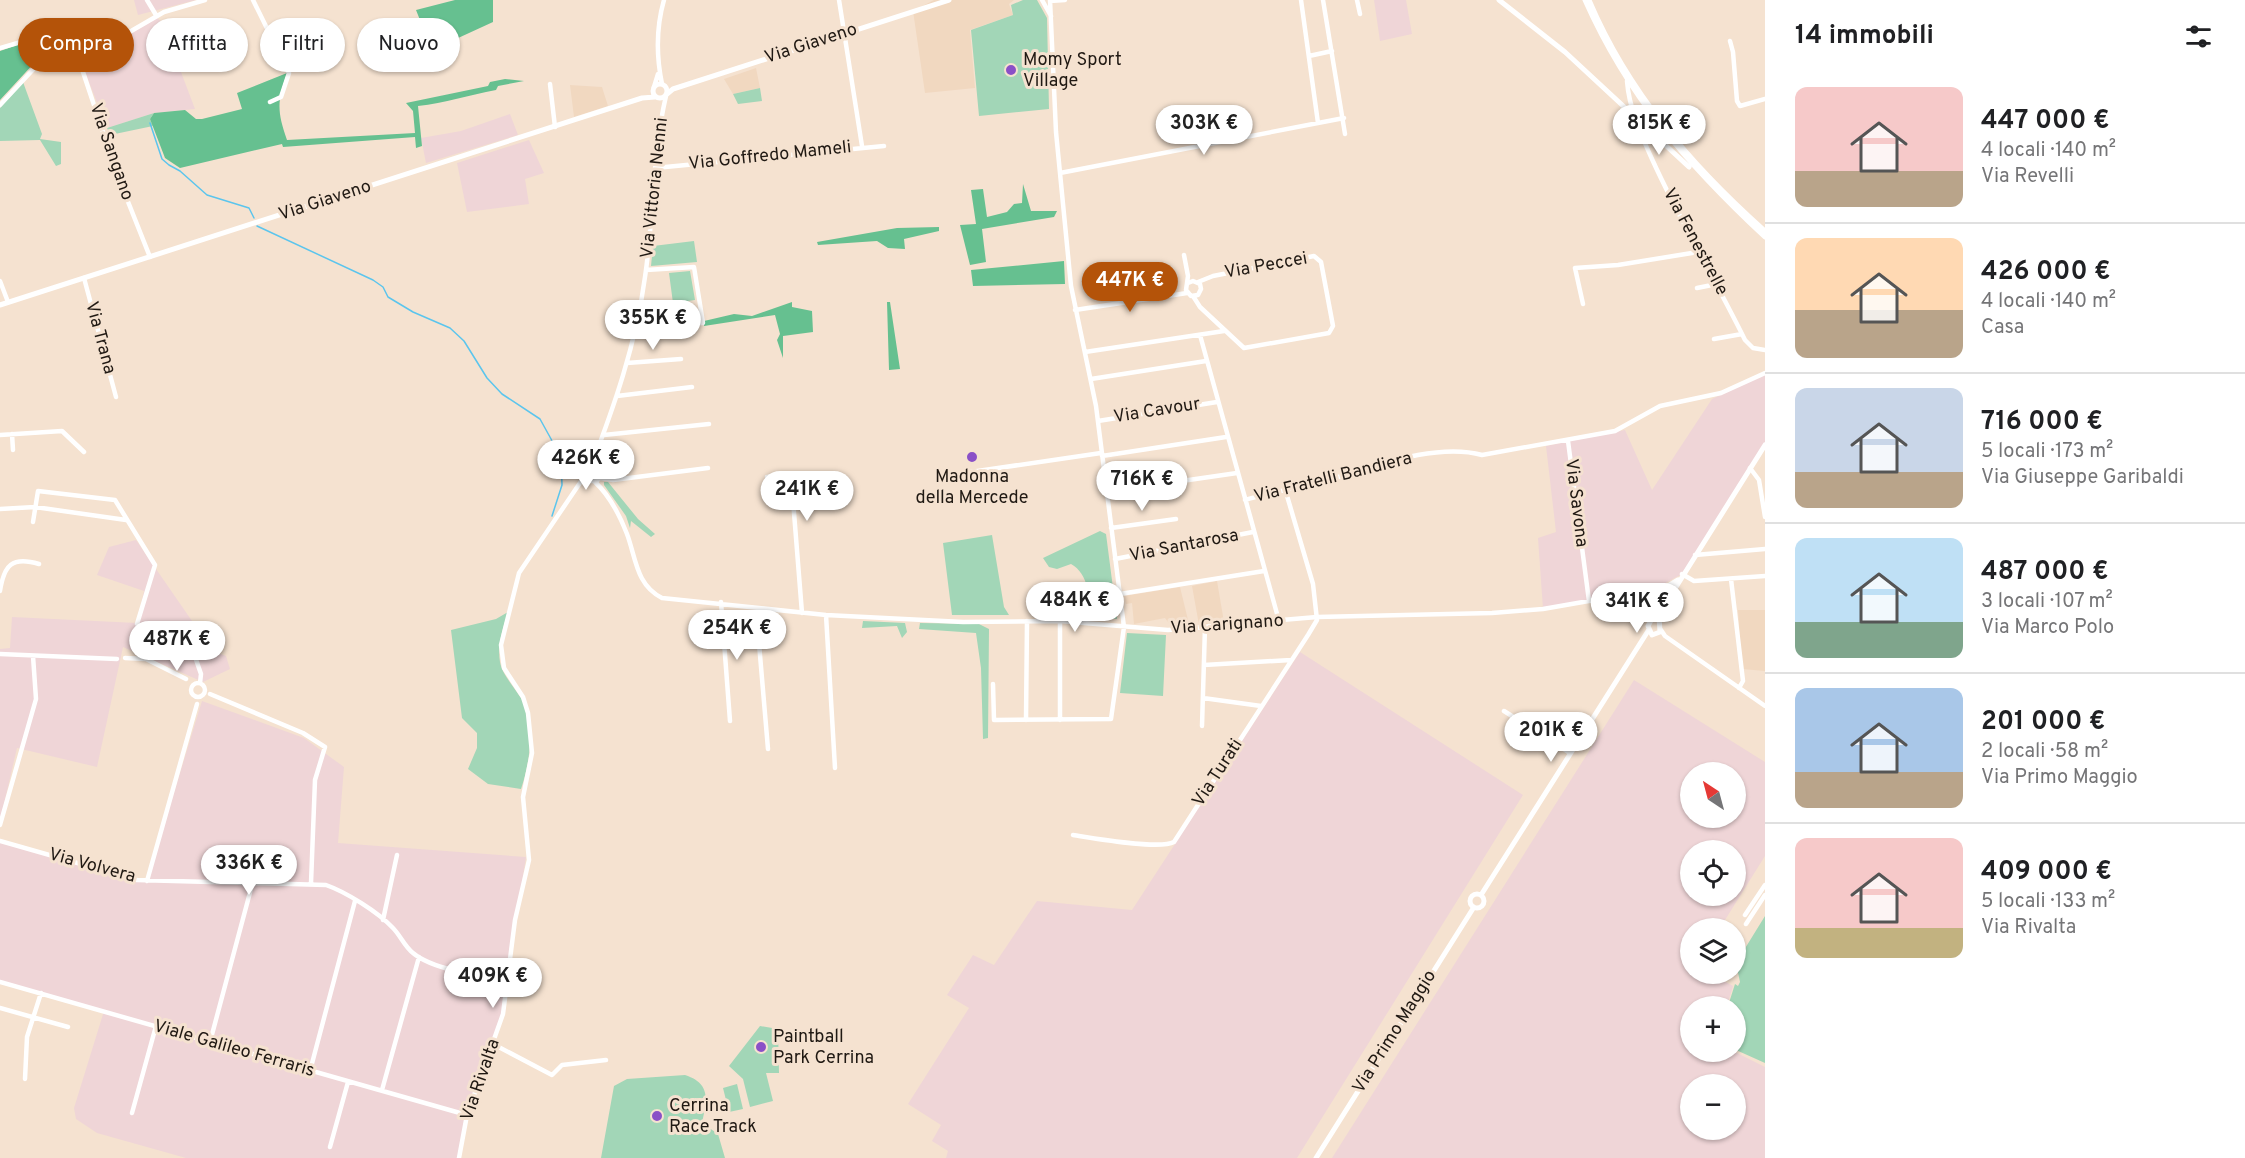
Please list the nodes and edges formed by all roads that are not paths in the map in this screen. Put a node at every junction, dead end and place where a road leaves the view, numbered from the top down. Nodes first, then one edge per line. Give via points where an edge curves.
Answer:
1 (147, 0) edge
2 (205, 0) edge
3 (253, 0) edge
4 (664, 0) edge
5 (839, 0) edge
6 (949, 0) edge
7 (1042, 0) edge
8 (1050, 0) edge
9 (1065, 0) edge
10 (1301, 0) edge
11 (1323, 0) edge
12 (1357, 0) edge
13 (1499, 0) edge
14 (1587, 0) edge
15 (1360, 14) dead end
16 (156, 15) junction
17 (1052, 18) junction
18 (134, 29) edge
19 (845, 33) junction
20 (1730, 41) dead end
21 (18, 43) edge
22 (0, 48) edge
23 (1332, 51) junction
24 (1309, 56) junction
25 (659, 68) junction
26 (31, 72) edge
27 (83, 72) edge
28 (1627, 81) junction
29 (550, 84) dead end
30 (664, 85) junction
31 (673, 88) junction
32 (655, 93) junction
33 (666, 95) junction
34 (1765, 99) edge
35 (270, 102) dead end
36 (0, 105) edge
37 (663, 107) junction
38 (1635, 117) junction
39 (1344, 118) junction
40 (1318, 123) junction
41 (555, 127) junction
42 (1345, 134) dead end
43 (862, 146) junction
44 (884, 146) dead end
45 (655, 168) junction
46 (1060, 173) junction
47 (1699, 174) junction
48 (1765, 231) edge
49 (1765, 237) edge
50 (1698, 252) junction
51 (1184, 255) dead end
52 (150, 257) junction
53 (646, 270) junction
54 (84, 278) junction
55 (0, 281) edge
56 (1195, 283) junction
57 (1717, 284) junction
58 (1697, 288) dead end
59 (1186, 291) junction
60 (1200, 293) junction
61 (1193, 296) junction
62 (8, 303) junction
63 (1583, 304) dead end
64 (0, 305) edge
65 (1200, 307) junction
66 (1075, 310) junction
67 (636, 326) junction
68 (1224, 331) junction
69 (1742, 334) junction
70 (1200, 335) junction
71 (1714, 339) dead end
72 (1765, 350) edge
73 (1085, 352) junction
74 (681, 359) dead end
75 (1206, 361) junction
76 (627, 363) junction
77 (1765, 374) edge
78 (1091, 379) junction
79 (692, 387) dead end
80 (617, 396) junction
81 (116, 397) dead end
82 (1216, 402) junction
83 (1098, 421) junction
84 (709, 424) dead end
85 (12, 434) junction
86 (0, 435) edge
87 (604, 435) junction
88 (1226, 437) junction
89 (1568, 441) junction
90 (1765, 445) edge
91 (14, 450) dead end
92 (84, 452) dead end
93 (1102, 455) junction
94 (708, 468) dead end
95 (1750, 468) junction
96 (595, 470) junction
97 (964, 473) dead end
98 (1237, 473) junction
99 (587, 476) junction
100 (606, 477) junction
101 (767, 477) dead end
102 (598, 480) junction
103 (580, 483) joint
104 (1285, 489) junction
105 (1106, 492) junction
106 (1245, 500) junction
107 (35, 507) junction
108 (0, 508) edge
109 (1765, 515) edge
110 (1176, 519) dead end
111 (126, 520) junction
112 (33, 522) dead end
113 (1111, 528) junction
114 (1253, 532) junction
115 (1765, 549) edge
116 (1695, 555) junction
117 (1115, 560) junction
118 (39, 564) dead end
119 (1264, 571) junction
120 (1765, 576) edge
121 (1681, 577) junction
122 (1731, 579) junction
123 (1665, 588) junction
124 (0, 591) edge
125 (1651, 591) junction
126 (1120, 594) junction
127 (1670, 596) junction
128 (1661, 597) junction
129 (1589, 601) junction
130 (721, 602) junction
131 (756, 608) junction
132 (802, 613) junction
133 (826, 615) junction
134 (1317, 617) junction
135 (1027, 621) junction
136 (1060, 621) junction
137 (1279, 621) junction
138 (1124, 627) junction
139 (1205, 627) junction
140 (1655, 629) junction
141 (0, 654) edge
142 (33, 656) junction
143 (125, 658) dead end
144 (117, 659) dead end
145 (1292, 660) junction
146 (1204, 665) junction
147 (196, 684) junction
148 (993, 684) dead end
149 (1739, 688) junction
150 (203, 694) junction
151 (194, 695) junction
152 (1203, 698) junction
153 (197, 704) junction
154 (1262, 706) junction
155 (1765, 706) edge
156 (1504, 711) dead end
157 (1026, 720) junction
158 (1060, 720) junction
159 (730, 721) dead end
160 (1202, 726) dead end
161 (768, 749) dead end
162 (1570, 753) junction
163 (835, 768) dead end
164 (0, 825) edge
165 (1073, 835) dead end
166 (0, 841) edge
167 (397, 855) dead end
168 (147, 881) junction
169 (311, 883) junction
170 (252, 885) junction
171 (1765, 885) edge
172 (1481, 895) junction
173 (1765, 895) edge
174 (355, 901) junction
175 (1474, 907) junction
176 (1745, 915) dead end
177 (383, 920) junction
178 (1746, 924) dead end
179 (419, 957) junction
180 (480, 976) junction
181 (507, 980) junction
182 (0, 982) edge
183 (506, 990) junction
184 (41, 993) junction
185 (0, 1008) edge
186 (33, 1018) junction
187 (156, 1026) junction
188 (68, 1027) dead end
189 (210, 1042) junction
190 (493, 1044) junction
191 (606, 1060) dead end
192 (310, 1071) junction
193 (25, 1079) dead end
194 (348, 1082) junction
195 (381, 1090) junction
196 (132, 1113) dead end
197 (467, 1115) junction
198 (330, 1148) dead end
199 (459, 1158) edge
200 (1316, 1158) edge

1 - 16 street
2 - 16 street
3 - 35 street via 289,73 281,97
4 - 25 street via 658,22
5 - 19 street
6 - 19 main road, Via Giaveno
7 - 17 street
8 - 9 street
8 - 17 street
10 - 24 street
11 - 23 street
12 - 15 street
13 - 38 main road via 1542,32
14 - 28 main road
14 - 48 main road via 1616,54 1665,129
16 - 18 street
17 - 46 street
19 - 31 main road, Via Giaveno
19 - 43 street
20 - 34 street via 1740,106
21 - 22 street
23 - 24 street
23 - 39 street
24 - 40 street
25 - 30 street
25 - 32 street
26 - 36 street
27 - 52 street, Via Sangano
28 - 38 street, Via Fenestrelle
28 - 47 main road
29 - 41 street
30 - 31 main road
30 - 32 main road, Via Giaveno
30 - 33 main road
31 - 33 main road, Via Giaveno
32 - 33 main road, Via Giaveno
32 - 37 street, Via Vittoria Nenni
32 - 41 main road, Via Giaveno
33 - 37 street, Via Vittoria Nenni
37 - 45 street, Via Vittoria Nenni
38 - 47 main road
38 - 50 street, Via Fenestrelle
39 - 40 street
39 - 42 street
40 - 46 street
41 - 52 main road, Via Giaveno
43 - 44 street, Via Goffredo Mameli
43 - 45 street, Via Goffredo Mameli
45 - 53 street, Via Vittoria Nenni
46 - 66 street
47 - 49 main road
50 - 57 street, Via Fenestrelle
50 - 63 street via 1575,268
51 - 56 street via 1188,276
52 - 54 main road, Via Giaveno
53 - 67 street, Via Vittoria Nenni
53 - 67 street, Via Vittoria Nenni via 694,267 703,323
54 - 62 main road, Via Giaveno
54 - 81 street, Via Trana
55 - 62 street
56 - 59 street
56 - 60 street
56 - 68 street, Via Peccei via 1314,256 1321,262 1333,327 1329,333 1244,348
57 - 58 street
57 - 69 street, Via Fenestrelle
59 - 61 street
59 - 66 street
60 - 61 street
60 - 65 street
61 - 65 street, Via Peccei
62 - 64 main road, Via Giaveno
65 - 68 street, Via Peccei
66 - 73 street
67 - 76 street, Via Vittoria Nenni
68 - 70 street
69 - 71 street
69 - 72 street, Via Fenestrelle via 1749,345
70 - 73 street
70 - 75 street
73 - 78 street
74 - 76 street
75 - 78 street
75 - 82 street
76 - 80 street, Via Vittoria Nenni
77 - 89 street, Via Fratelli Bandiera via 1721,393 1660,406 1615,431
78 - 83 street
79 - 80 street
80 - 87 street, Via Vittoria Nenni
82 - 83 street, Via Cavour
82 - 88 street
83 - 93 street
84 - 87 street
85 - 86 street
85 - 91 street
85 - 92 street via 62,431
87 - 96 street, Via Vittoria Nenni
88 - 93 street
88 - 98 street
89 - 104 street, Via Fratelli Bandiera via 1482,455 1463,450 1380,463
89 - 129 street, Via Savona
90 - 95 main road
93 - 97 street
93 - 105 street
94 - 100 street via 613,480
95 - 109 street via 1759,480
95 - 116 main road
96 - 99 street, Via Vittoria Nenni
96 - 100 street
96 - 102 street, Via Carignano
98 - 105 street
98 - 106 street
99 - 102 street
99 - 103 street, Via Vittoria Nenni
100 - 102 street
101 - 132 street via 791,475
102 - 130 street, Via Carignano via 619,515 640,576 652,593
103 - 181 street, Via Rivalta via 519,573 501,645 504,668 523,697 528,713 532,753 523,796 529,860 514,920
104 - 106 street, Via Fratelli Bandiera
104 - 134 street via 1313,584
105 - 113 street
106 - 114 street
107 - 108 street
107 - 111 street
107 - 111 street via 38,491 112,499
107 - 112 street
110 - 113 street
111 - 147 street via 155,565 137,624 192,648 201,674
113 - 117 street
114 - 117 street, Via Santarosa
114 - 119 street
115 - 116 street
116 - 121 main road
117 - 126 street
118 - 124 street via 24,560 12,564 3,574
119 - 126 street
119 - 137 street
120 - 122 street
121 - 122 street via 1695,581
121 - 123 main road
121 - 127 main road
122 - 149 street via 1743,681
123 - 125 street, Via Carignano
123 - 127 main road
123 - 128 main road
125 - 128 street
125 - 129 street, Via Carignano
126 - 138 street
127 - 128 main road
127 - 140 main road
128 - 140 main road
129 - 134 street, Via Carignano via 1492,613
130 - 131 street, Via Carignano
130 - 159 street
131 - 132 street, Via Carignano
131 - 161 street
132 - 133 street, Via Carignano
133 - 135 street, Via Carignano
133 - 163 street
134 - 137 street, Via Carignano
134 - 145 street, Via Turati
135 - 136 street, Via Carignano
135 - 157 street
136 - 138 street, Via Carignano
136 - 158 street
137 - 139 street, Via Carignano
138 - 139 street, Via Carignano
138 - 158 street via 1111,719
139 - 146 street
140 - 149 street
140 - 162 main road via 1640,643
141 - 142 street
142 - 144 street
142 - 164 street via 36,699
143 - 147 street via 146,659
145 - 146 street
145 - 154 street, Via Turati
146 - 152 street
147 - 150 street
147 - 151 street
148 - 157 street via 994,720
149 - 155 street
150 - 151 street
150 - 153 street
150 - 169 street via 303,733 325,747 315,780
151 - 153 street
152 - 154 street
152 - 160 street
153 - 168 street
154 - 165 street, Via Turati via 1171,844
156 - 162 street
157 - 158 street
162 - 172 main road
166 - 168 street, Via Volvera
167 - 177 street
168 - 170 street, Via Volvera
169 - 170 street, Via Volvera
169 - 174 street, Via Volvera via 331,887
170 - 189 street
171 - 176 street
172 - 175 main road via 1482,905
172 - 175 main road via 1471,897
173 - 178 street
174 - 177 street, Via Volvera
174 - 192 street
175 - 200 main road, Via Primo Maggio
177 - 179 street, Via Volvera
179 - 180 street, Via Volvera
179 - 195 street
180 - 181 street, Via Volvera
180 - 183 street, Via Volvera
181 - 183 street, Via Rivalta
182 - 184 street, Viale Galileo Ferraris
183 - 190 street, Via Rivalta
184 - 186 street
184 - 187 street, Viale Galileo Ferraris
185 - 186 street
186 - 188 street
186 - 193 street via 27,1037
187 - 189 street, Viale Galileo Ferraris
187 - 196 street
189 - 192 street, Viale Galileo Ferraris
190 - 191 street via 552,1075 562,1065
190 - 197 street, Via Rivalta
192 - 194 street, Viale Galileo Ferraris
194 - 195 street, Viale Galileo Ferraris
194 - 198 street
195 - 197 street, Viale Galileo Ferraris
197 - 199 street, Via Rivalta

